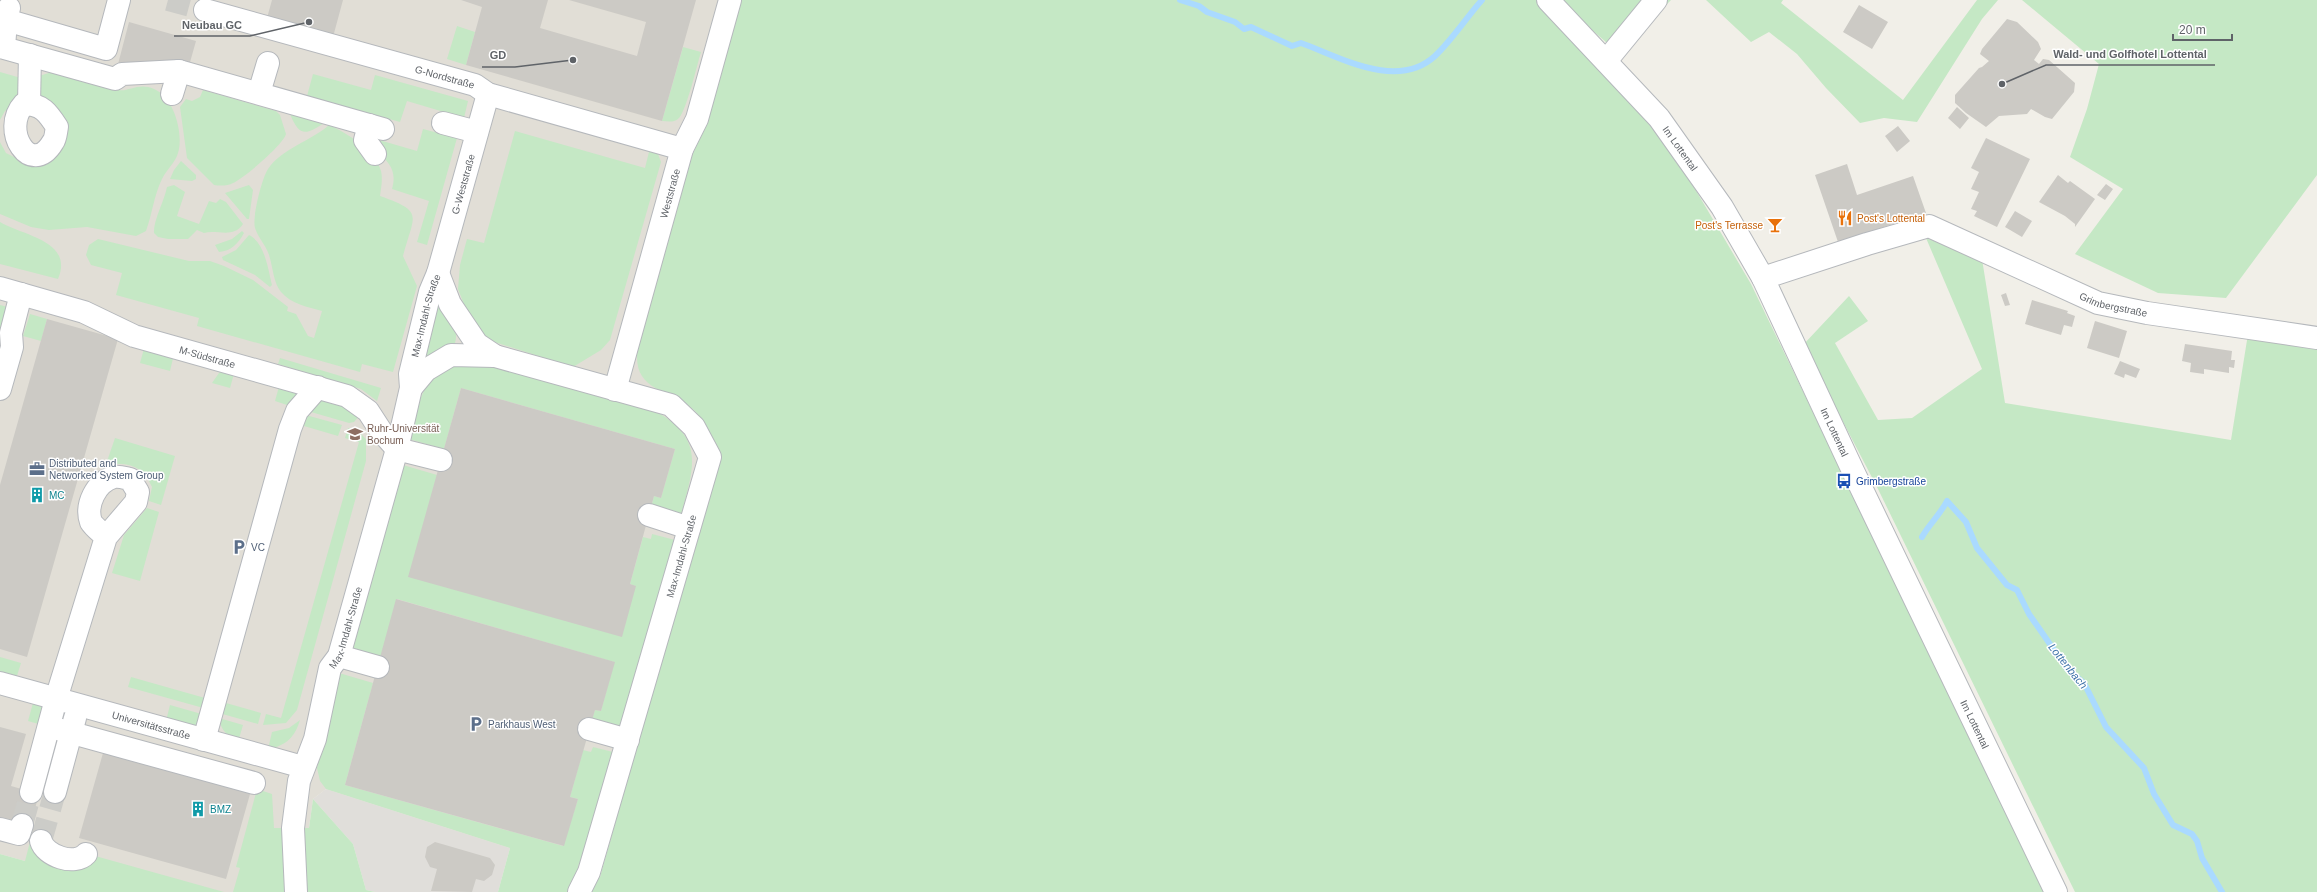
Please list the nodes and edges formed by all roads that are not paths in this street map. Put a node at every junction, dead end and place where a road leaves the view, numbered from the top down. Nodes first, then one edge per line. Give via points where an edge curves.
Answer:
1 (119, 0) edge
2 (730, 0) edge
3 (1548, 0) edge
4 (1651, 7) edge
5 (205, 10) tunnel mouth
6 (8, 18) edge
7 (2, 49) edge
8 (30, 55) junction
9 (1606, 61) junction
10 (179, 71) junction
11 (172, 94) dead end
12 (488, 94) junction
13 (29, 104) dead end
14 (443, 123) dead end
15 (477, 132) junction
16 (682, 149) junction
17 (375, 154) dead end
18 (438, 273) junction
19 (1763, 278) junction
20 (0, 288) edge
21 (21, 294) junction
22 (2317, 338) edge
23 (495, 356) junction
24 (318, 387) junction
25 (411, 388) junction
26 (0, 390) edge
27 (615, 390) junction
28 (397, 449) junction
29 (441, 460) dead end
30 (649, 515) dead end
31 (689, 528) junction
32 (106, 537) dead end
33 (339, 656) junction
34 (378, 667) dead end
35 (0, 683) edge
36 (56, 699) junction
37 (78, 705) junction
38 (589, 729) dead end
39 (62, 730) junction
40 (204, 740) junction
41 (628, 740) junction
42 (303, 767) junction
43 (257, 779) dead end
44 (31, 792) tunnel mouth
45 (55, 792) tunnel mouth
46 (22, 825) dead end
47 (0, 829) edge
48 (41, 841) dead end
49 (86, 854) dead end
50 (296, 892) edge
51 (579, 892) edge
52 (2056, 892) edge

1 - 6 street via 106,48
2 - 16 street, Weststraße via 697,119
3 - 9 street, Im Lottental
4 - 9 street
5 - 12 street, G-Nordstraße via 475,85
6 - 7 street
7 - 8 street
8 - 10 street via 115,79 122,74
8 - 13 street
9 - 19 street, Im Lottental via 1659,118 1722,207
10 - 11 street
10 - 17 street via 267,79 285,107 376,127 365,140
12 - 15 street, G-Weststraße
12 - 16 street, G-Nordstraße
14 - 15 street
15 - 18 street, G-Weststraße
16 - 27 street, Weststraße
18 - 23 street, Max-Imdahl-Straße via 450,304 477,344
18 - 25 street, Max-Imdahl-Straße via 430,292 410,374
19 - 22 street, Grimbergstraße via 1929,226 2098,302 2155,314
19 - 52 street, Im Lottental via 1850,466
20 - 21 street, M-Südstraße
21 - 24 street, M-Südstraße via 84,312 134,336
21 - 26 street via 11,333 12,347
23 - 25 street, Max-Imdahl-Straße via 451,355 426,370
23 - 27 street, Max-Imdahl-Straße
24 - 28 street, M-Südstraße via 347,396 368,411
24 - 40 street via 297,411 290,429
25 - 28 street, Max-Imdahl-Straße
27 - 31 street, Max-Imdahl-Straße via 671,405 694,427 710,457
28 - 29 street
28 - 33 street, Max-Imdahl-Straße
30 - 31 street
31 - 41 street, Max-Imdahl-Straße
32 - 36 street
33 - 34 street
33 - 42 street, Max-Imdahl-Straße via 330,668 315,739
35 - 36 street, Universitätsstraße
36 - 37 street, Universitätsstraße
36 - 44 street
37 - 39 street
37 - 40 street, Universitätsstraße
38 - 41 street
39 - 43 street
39 - 45 street
40 - 42 street, Universitätsstraße
41 - 51 street, Max-Imdahl-Straße via 589,872
42 - 50 street, Max-Imdahl-Straße via 293,828
46 - 47 street via 19,834
48 - 49 street via 43,847 52,854 72,860 82,859

